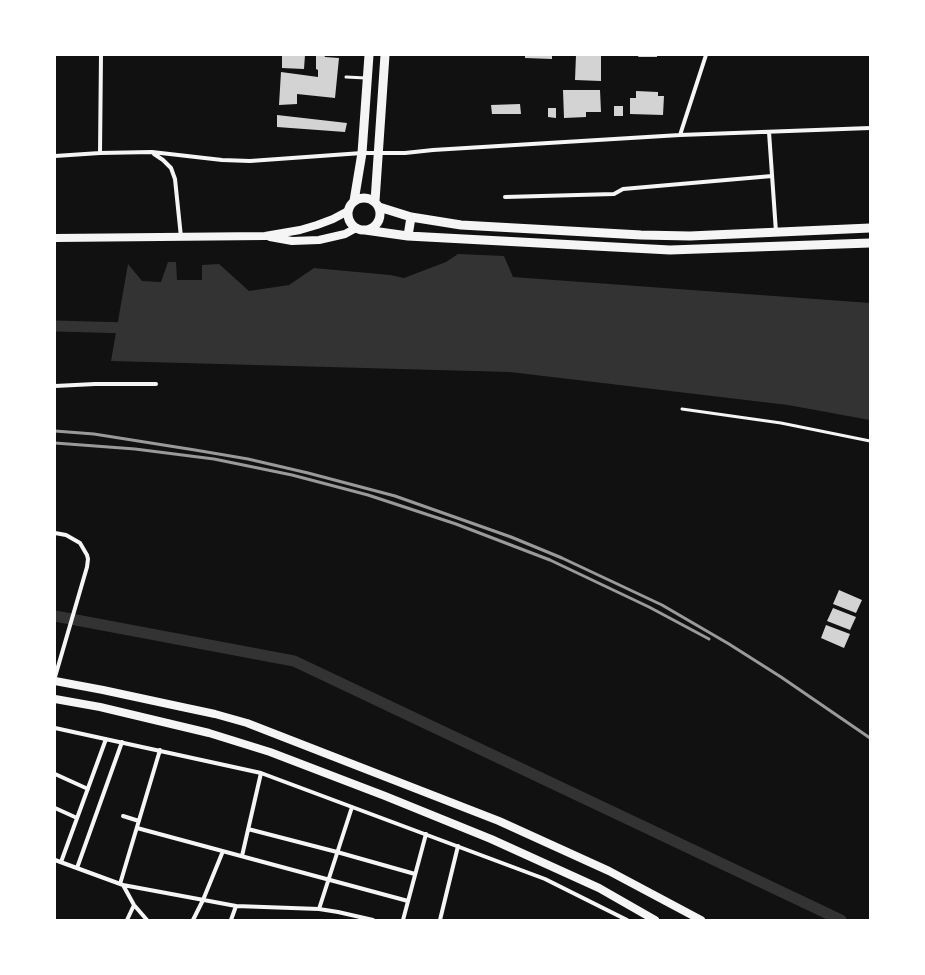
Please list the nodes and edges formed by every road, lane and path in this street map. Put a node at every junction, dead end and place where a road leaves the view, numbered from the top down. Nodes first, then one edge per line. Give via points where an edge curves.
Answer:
1 (101, 55) edge
2 (369, 55) edge
3 (385, 55) edge
4 (706, 55) edge
5 (346, 77) dead end
6 (367, 78) junction
7 (870, 128) edge
8 (770, 132) junction
9 (680, 136) junction
10 (152, 152) junction
11 (100, 153) junction
12 (362, 153) junction
13 (378, 153) junction
14 (55, 156) edge
15 (772, 176) junction
16 (506, 197) dead end
17 (354, 201) junction
18 (377, 204) junction
19 (348, 212) junction
20 (411, 217) junction
21 (870, 228) edge
22 (360, 229) junction
23 (776, 232) junction
24 (265, 236) junction
25 (408, 236) junction
26 (181, 237) junction
27 (55, 238) edge
28 (870, 243) edge
29 (156, 384) dead end
30 (55, 386) edge
31 (682, 409) dead end
32 (870, 441) edge
33 (55, 533) edge
34 (55, 677) edge
35 (55, 681) edge
36 (55, 699) edge
37 (55, 728) edge
38 (106, 739) junction
39 (122, 742) junction
40 (160, 750) junction
41 (261, 773) junction
42 (55, 774) edge
43 (88, 789) junction
44 (352, 807) junction
45 (55, 808) edge
46 (122, 816) dead end
47 (77, 818) junction
48 (139, 821) junction
49 (137, 828) junction
50 (248, 829) junction
51 (426, 834) junction
52 (458, 846) junction
53 (223, 851) junction
54 (337, 852) junction
55 (242, 856) junction
56 (55, 860) edge
57 (61, 862) junction
58 (77, 868) junction
59 (415, 874) junction
60 (328, 880) junction
61 (121, 885) junction
62 (203, 900) junction
63 (408, 902) junction
64 (134, 905) junction
65 (236, 906) junction
66 (319, 909) junction
67 (127, 920) edge
68 (147, 920) edge
69 (193, 920) edge
70 (231, 920) edge
71 (373, 920) edge
72 (403, 920) edge
73 (440, 920) edge
74 (627, 920) edge
75 (655, 920) edge
76 (701, 920) edge

1 - 11 street
2 - 6 main road
3 - 13 main road
4 - 9 street
5 - 6 lane
6 - 12 main road
7 - 8 street
8 - 9 street
8 - 15 street
9 - 13 street
10 - 11 street
10 - 12 street via 250,161
10 - 26 street via 171,168 175,179
11 - 14 street
12 - 13 street
12 - 17 main road
13 - 18 main road
15 - 16 street via 623,188 614,194
15 - 23 street
17 - 18 main road via 365,197
17 - 19 main road
18 - 20 main road
18 - 22 main road via 381,213 380,220 371,229
19 - 22 main road via 350,221
19 - 24 main road via 317,225
20 - 23 main road via 461,225 647,236
20 - 25 main road
21 - 23 main road
22 - 24 main road via 319,240 292,241
22 - 25 main road
24 - 26 main road
25 - 28 main road via 670,250
26 - 27 main road
29 - 30 street
31 - 32 lane via 781,423
33 - 34 street via 80,543 87,555 87,567
35 - 76 main road via 208,712 247,723 498,821 609,871
36 - 75 main road via 209,733 270,752 505,845 599,888
37 - 38 street
38 - 39 street
38 - 43 street
39 - 40 street
39 - 58 street
40 - 41 street
40 - 48 street
41 - 44 street
41 - 50 street
42 - 43 street
43 - 47 street
44 - 51 street
44 - 54 street
45 - 47 street
46 - 48 street
47 - 57 street
48 - 49 street
49 - 53 street
49 - 61 street
50 - 54 street
50 - 55 street
51 - 52 street
51 - 59 street
52 - 73 street
52 - 74 street via 545,879
53 - 55 street
53 - 62 street
54 - 59 street
54 - 60 street
55 - 60 street
56 - 57 street
57 - 58 street
58 - 61 street
59 - 63 street
60 - 63 street
60 - 66 street
61 - 62 street
61 - 64 street
62 - 65 street
62 - 69 street
63 - 72 street
64 - 67 street
64 - 68 street
65 - 66 street
65 - 70 street
66 - 71 street

